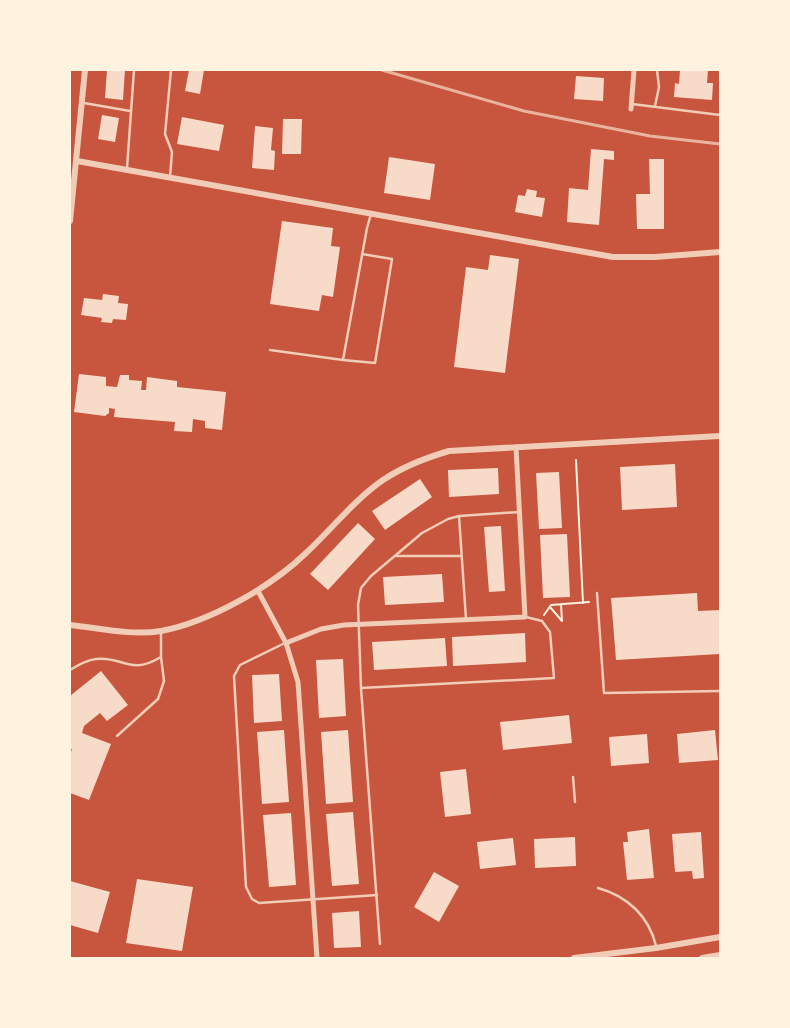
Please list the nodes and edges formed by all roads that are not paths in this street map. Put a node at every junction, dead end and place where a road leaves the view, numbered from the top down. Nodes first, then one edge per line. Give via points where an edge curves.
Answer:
1 (85, 70) edge
2 (134, 70) edge
3 (171, 70) edge
4 (634, 70) edge
5 (657, 70) edge
6 (82, 103) junction
7 (631, 106) joint
8 (655, 106) junction
9 (130, 111) junction
10 (720, 115) edge
11 (74, 160) edge
12 (126, 170) junction
13 (170, 178) junction
14 (371, 214) junction
15 (70, 221) edge
16 (720, 252) edge
17 (362, 254) junction
18 (270, 350) dead end
19 (344, 360) junction
20 (720, 436) edge
21 (516, 447) junction
22 (519, 512) junction
23 (459, 516) junction
24 (395, 556) junction
25 (462, 556) junction
26 (258, 591) junction
27 (598, 593) dead end
28 (524, 617) junction
29 (466, 620) junction
30 (358, 624) junction
31 (70, 625) edge
32 (161, 631) junction
33 (286, 643) junction
34 (161, 657) junction
35 (70, 670) edge
36 (361, 688) junction
37 (720, 691) edge
38 (117, 736) dead end
39 (573, 777) dead end
40 (575, 802) dead end
41 (598, 888) dead end
42 (377, 895) junction
43 (312, 900) junction
44 (720, 936) edge
45 (380, 944) dead end
46 (656, 948) junction
47 (720, 955) edge
48 (317, 958) edge
49 (574, 958) edge
50 (702, 958) edge

1 - 6 street
2 - 9 lane
3 - 13 lane via 165,134 172,152
4 - 7 street
5 - 8 lane via 660,87
6 - 9 lane
6 - 11 street
7 - 8 lane
8 - 10 lane
9 - 12 lane
11 - 12 street
11 - 15 street
12 - 13 street
13 - 14 street
14 - 16 street via 613,257
14 - 17 lane
17 - 19 lane
17 - 19 lane via 392,260 375,363
18 - 19 lane
20 - 21 street
21 - 22 street
21 - 26 street via 449,451 414,462 383,480 354,503 306,554
22 - 23 lane
22 - 28 street
23 - 24 lane via 422,533
23 - 25 lane
24 - 25 lane
24 - 30 lane via 361,588
25 - 29 lane
26 - 32 street via 229,606
26 - 33 street
27 - 37 lane via 604,693
28 - 29 street
28 - 36 lane via 542,621 550,632 554,678
29 - 30 street
30 - 33 street via 322,629
30 - 36 lane
31 - 32 street via 136,632
32 - 34 lane
33 - 43 street via 298,682
33 - 43 lane via 240,665 234,676 246,887 252,899 259,903
34 - 35 lane via 134,667 96,659
34 - 38 lane via 164,682 158,699
36 - 42 lane
39 - 40 lane
41 - 46 lane via 626,899 642,914
42 - 43 lane
42 - 45 lane
43 - 48 street
44 - 46 street
46 - 49 street
47 - 50 street

